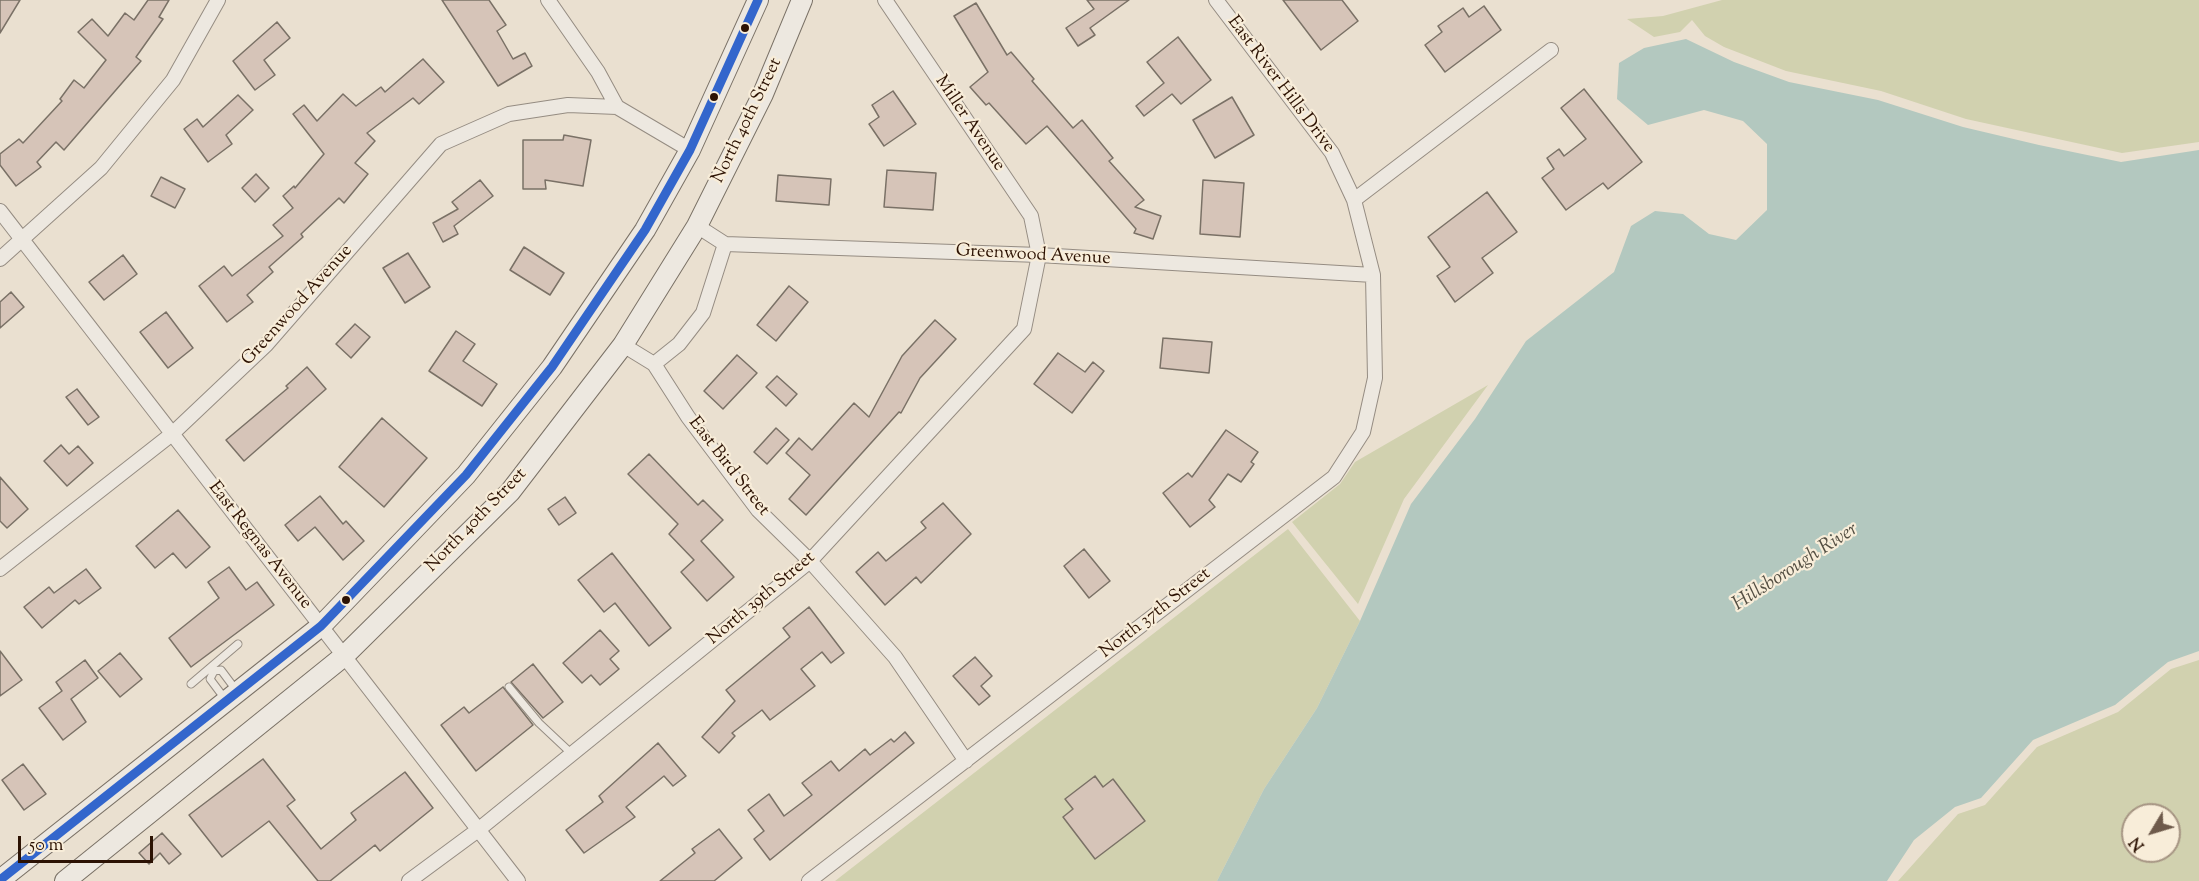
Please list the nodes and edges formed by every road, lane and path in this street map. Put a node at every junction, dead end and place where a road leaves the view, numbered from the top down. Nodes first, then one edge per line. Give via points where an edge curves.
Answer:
1 (218, 0) edge
2 (548, 0) edge
3 (758, 0) edge
4 (802, 0) edge
5 (885, 0) edge
6 (1216, 0) edge
7 (1551, 50) dead end
8 (617, 107) junction
9 (690, 150) junction
10 (1354, 200) junction
11 (0, 211) edge
12 (697, 226) junction
13 (23, 241) junction
14 (725, 244) junction
15 (1039, 255) junction
16 (0, 259) edge
17 (1373, 275) junction
18 (623, 345) junction
19 (654, 364) junction
20 (172, 434) junction
21 (810, 561) junction
22 (0, 569) edge
23 (321, 626) junction
24 (238, 645) dead end
25 (344, 656) junction
26 (212, 669) junction
27 (191, 684) dead end
28 (509, 687) dead end
29 (232, 696) junction
30 (572, 754) junction
31 (966, 761) junction
32 (478, 830) junction
33 (76, 878) edge
34 (0, 880) edge
35 (409, 881) edge
36 (518, 881) edge
37 (809, 881) edge

1 - 13 street via 174,80 102,168
2 - 8 street via 598,72
3 - 9 main road
4 - 12 main road, North 40th Street via 763,94
5 - 15 street, Miller Avenue via 1031,216
6 - 10 street, East River Hills Drive via 1332,153
7 - 10 street
8 - 9 street
8 - 20 street, Greenwood Avenue via 568,105 509,114 441,144 266,345
9 - 23 main road via 627,259 552,367 461,481
10 - 17 street, East River Hills Drive
11 - 13 street, East Regnas Avenue
12 - 14 street
12 - 18 main road, North 40th Street
13 - 16 street
13 - 20 street, East Regnas Avenue
14 - 15 street, Greenwood Avenue
14 - 19 street via 702,314 679,344
15 - 17 street, Greenwood Avenue
15 - 21 street, North 39th Street via 1024,330
17 - 31 street, North 37th Street via 1375,378 1363,432 1334,477
18 - 19 street, East Bird Street
18 - 25 main road, North 40th Street via 510,492
19 - 21 street, East Bird Street via 688,417 758,510
20 - 22 street, Greenwood Avenue
20 - 23 street, East Regnas Avenue
21 - 30 street, North 39th Street
21 - 31 street, East Bird Street via 895,657
23 - 25 street, East Regnas Avenue
23 - 29 main road
24 - 26 lane
25 - 32 street, East Regnas Avenue
25 - 33 main road, North 40th Street
26 - 27 lane
26 - 29 lane via 221,670
26 - 29 lane via 210,679
28 - 30 lane via 538,723
29 - 34 main road
30 - 32 street, North 39th Street
31 - 37 street, North 37th Street
32 - 35 street, North 39th Street
32 - 36 street, East Regnas Avenue

